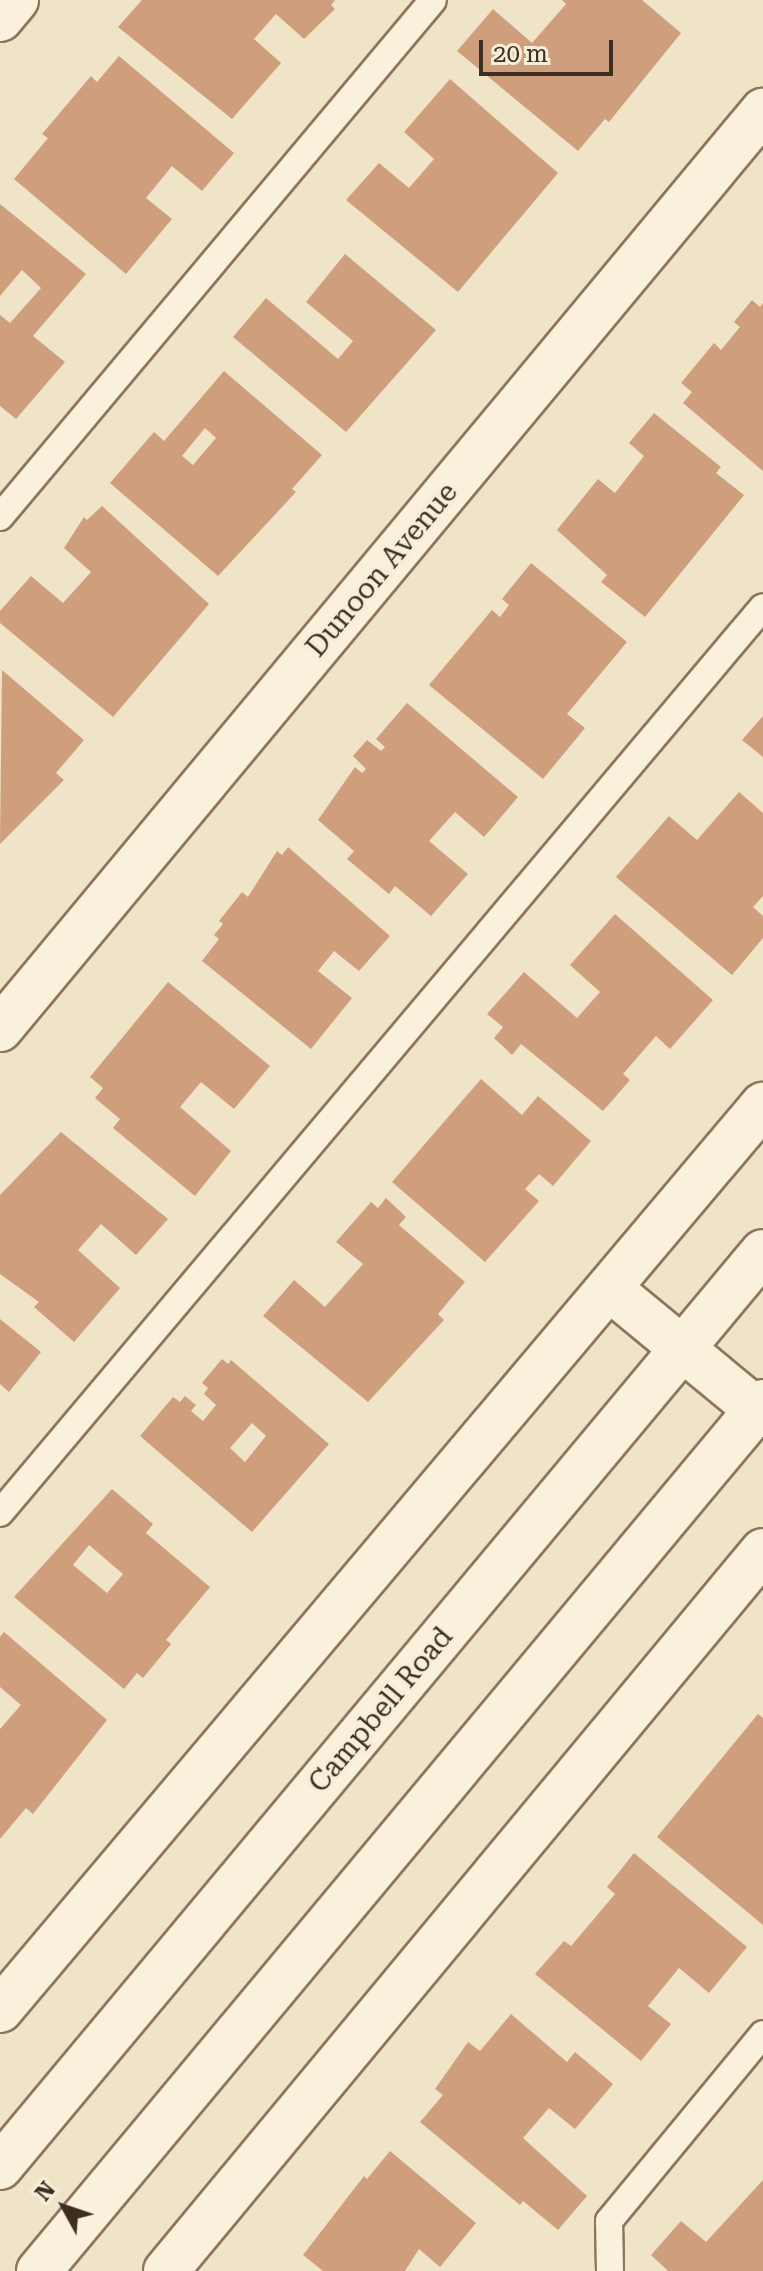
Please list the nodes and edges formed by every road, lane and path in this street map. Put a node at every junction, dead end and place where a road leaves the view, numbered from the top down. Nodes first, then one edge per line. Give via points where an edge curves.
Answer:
1 (16, 0) edge
2 (433, 0) edge
3 (0, 19) edge
4 (763, 111) edge
5 (0, 517) edge
6 (763, 607) edge
7 (0, 1029) edge
8 (763, 1105) edge
9 (763, 1252) edge
10 (610, 1289) junction
11 (683, 1348) junction
12 (761, 1409) edge
13 (0, 1513) edge
14 (763, 1551) edge
15 (0, 2010) edge
16 (763, 2034) edge
17 (0, 2167) edge
18 (39, 2271) edge
19 (166, 2271) edge
20 (610, 2271) edge

1 - 3 street
2 - 5 lane
4 - 7 street, Dunoon Avenue
6 - 13 lane
8 - 10 street
9 - 11 street, Campbell Road
10 - 11 street
10 - 15 street
11 - 12 street
11 - 17 street, Campbell Road
12 - 18 street
14 - 19 street
16 - 20 lane via 609,2221

